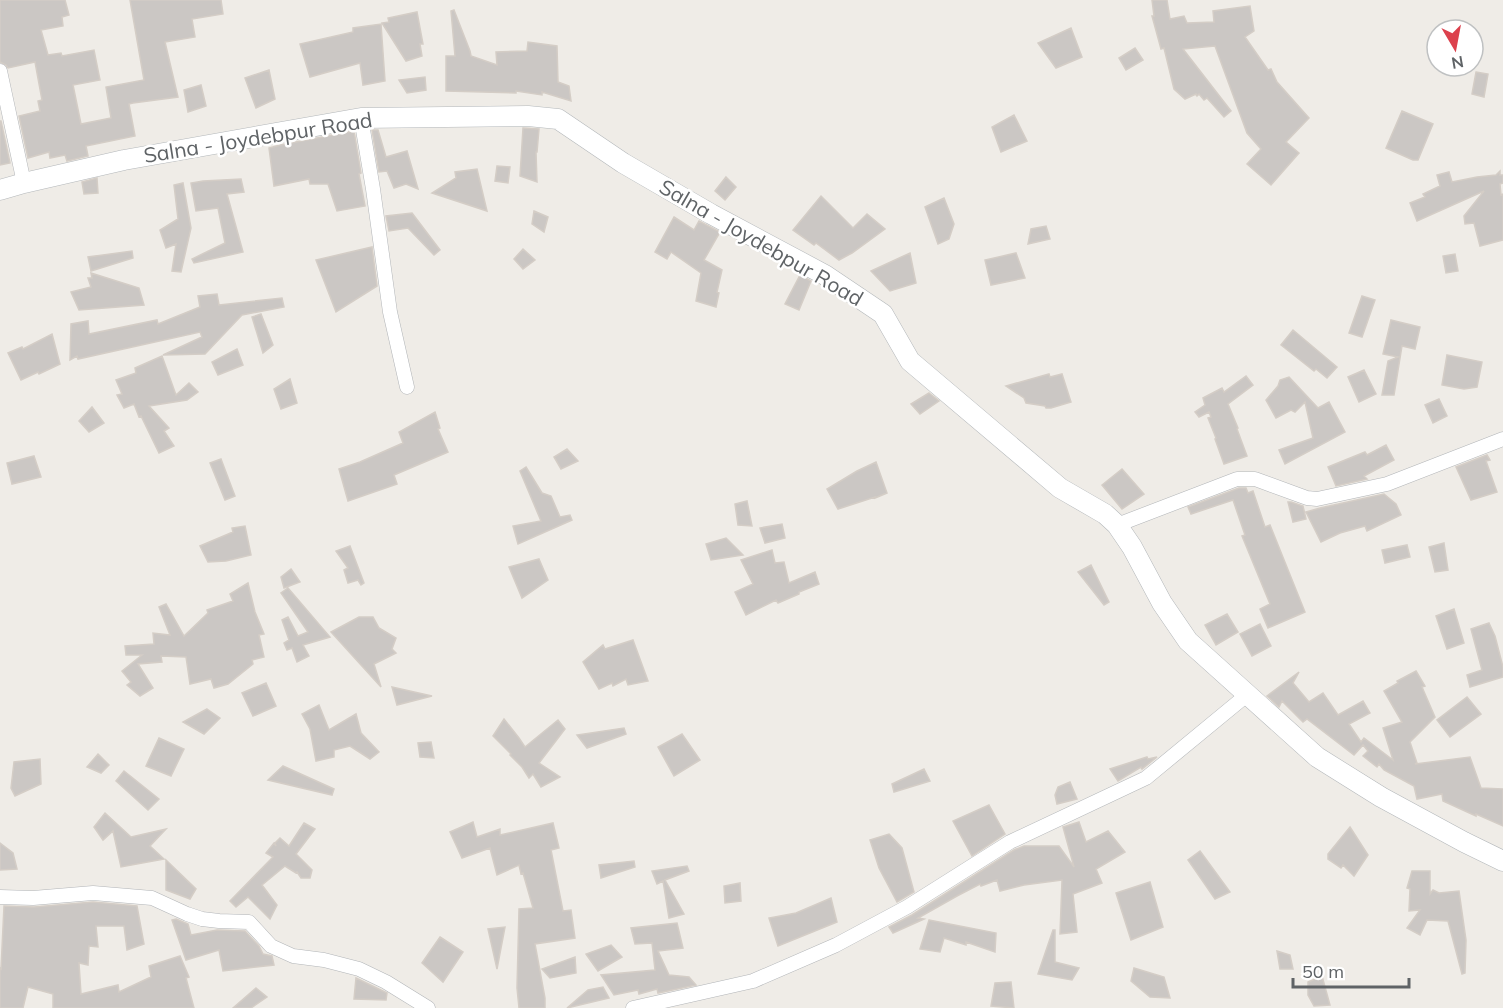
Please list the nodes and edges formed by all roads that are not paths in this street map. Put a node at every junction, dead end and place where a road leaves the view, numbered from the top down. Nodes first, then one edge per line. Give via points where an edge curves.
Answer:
1 (0, 71) edge
2 (361, 118) junction
3 (24, 183) junction
4 (0, 190) edge
5 (406, 387) dead end
6 (1503, 439) edge
7 (1117, 525) junction
8 (1248, 694) junction
9 (1503, 861) edge
10 (0, 897) edge
11 (428, 1008) edge
12 (633, 1008) edge

1 - 3 street
2 - 3 main road, Salna - Joydebpur Road via 124,160
2 - 5 street via 390,312
2 - 7 main road, Salna - Joydebpur Road via 558,119 623,163 825,275 883,314 910,362 1060,488 1105,513
3 - 4 main road, Salna - Joydebpur Road
6 - 7 street via 1374,488 1317,500 1255,479 1237,479
7 - 8 main road, Salna - Joydebpur Road via 1188,641
8 - 9 main road, Salna - Joydebpur Road via 1317,757 1381,797
8 - 12 street via 1146,778 1010,842 907,907 836,945 753,981
10 - 11 street via 93,893 152,898 202,919 249,922 271,946 293,956 359,969

